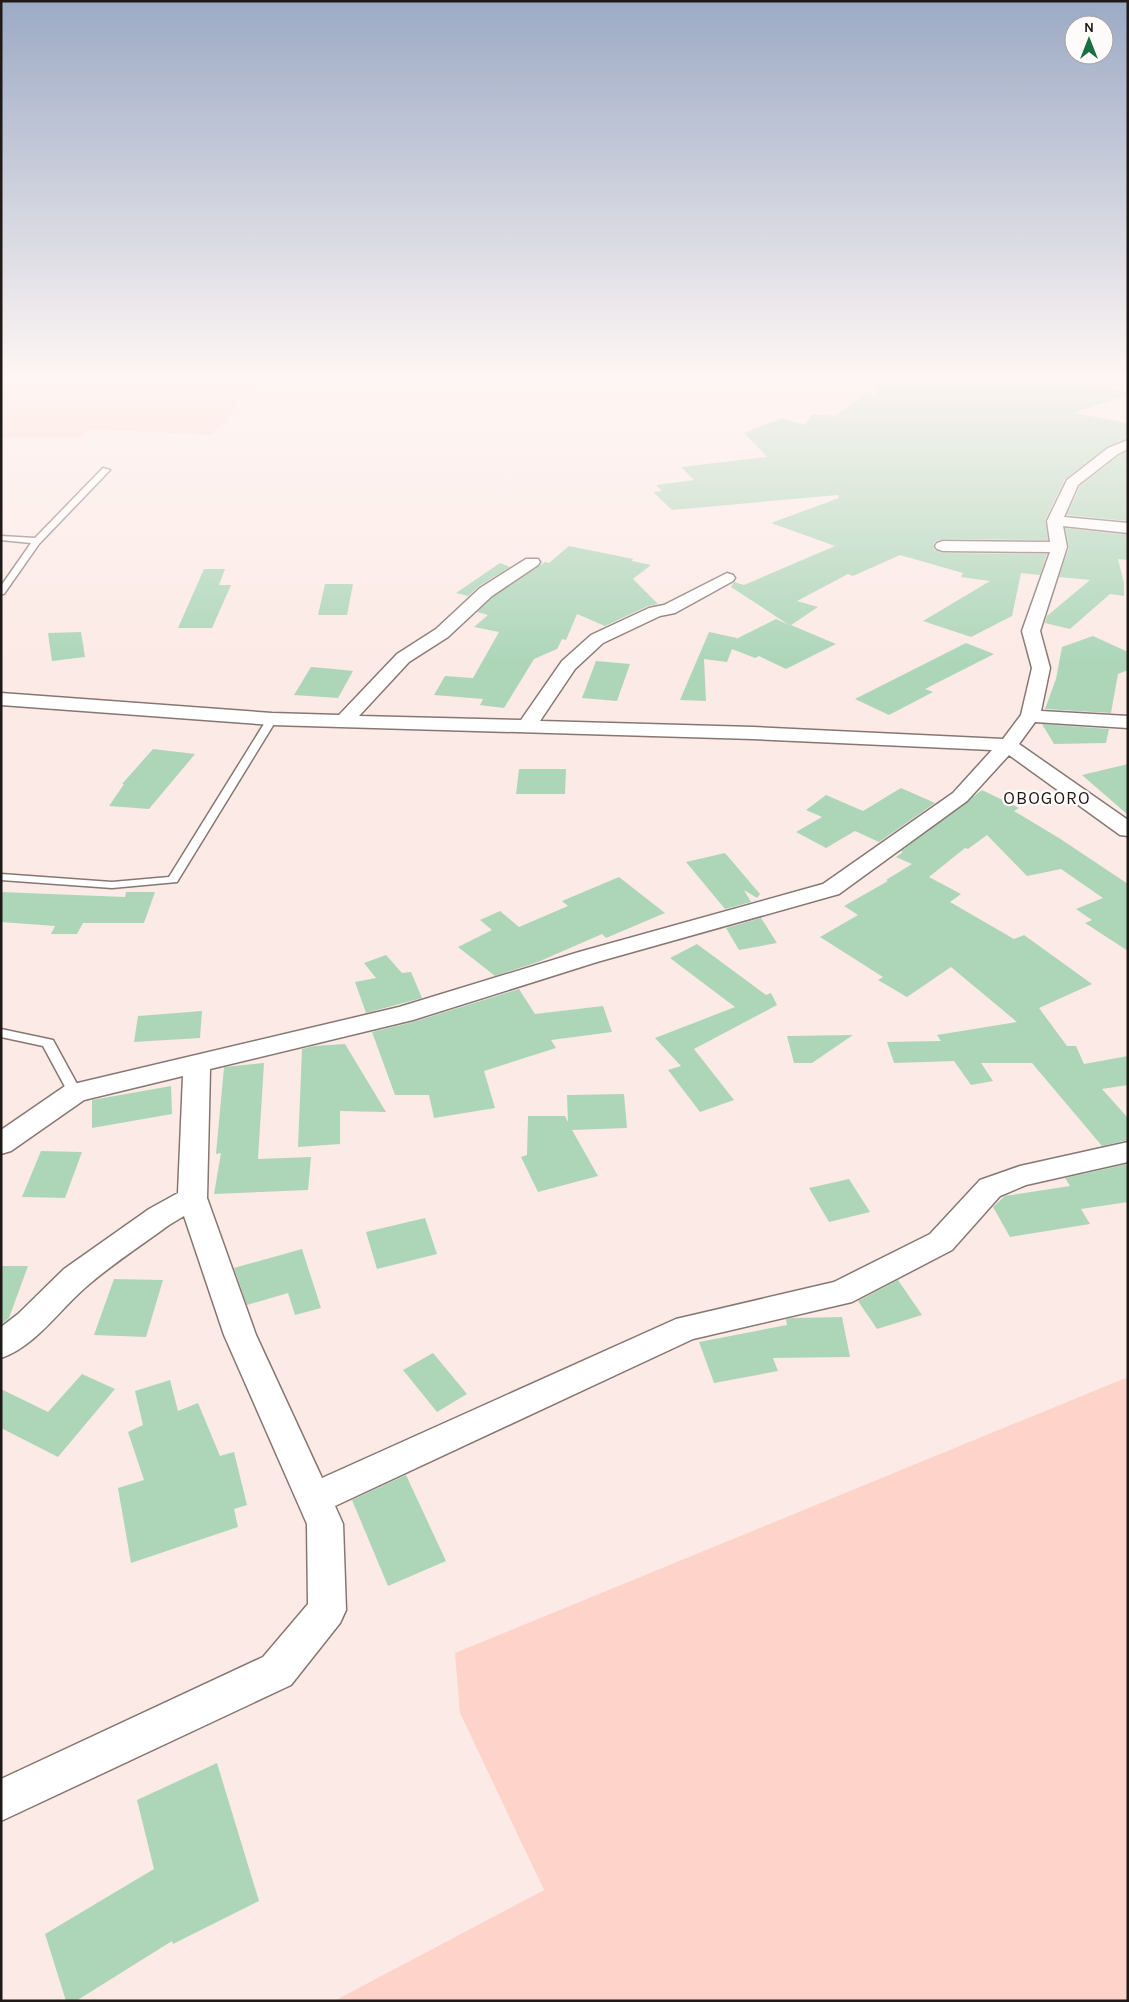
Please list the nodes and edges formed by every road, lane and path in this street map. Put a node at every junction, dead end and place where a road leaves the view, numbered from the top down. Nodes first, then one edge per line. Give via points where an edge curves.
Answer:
1 (103, 473) edge
2 (1085, 473) edge
3 (1055, 521) junction
4 (1128, 528) edge
5 (1, 538) edge
6 (37, 540) junction
7 (943, 546) dead end
8 (1059, 547) junction
9 (532, 562) dead end
10 (727, 578) dead end
11 (1, 592) edge
12 (1, 700) edge
13 (1030, 716) junction
14 (272, 718) junction
15 (344, 721) junction
16 (1128, 722) edge
17 (526, 726) junction
18 (1008, 745) junction
19 (1128, 830) edge
20 (1, 877) edge
21 (1, 1032) edge
22 (197, 1064) junction
23 (75, 1092) junction
24 (1, 1144) edge
25 (1128, 1152) edge
26 (192, 1198) junction
27 (1, 1345) edge
28 (315, 1498) junction
29 (1, 1800) edge

1 - 6 lane
2 - 3 street via 1072,483
3 - 4 street
3 - 8 street
5 - 6 lane
6 - 11 lane
7 - 8 street
8 - 13 street via 1031,631 1041,668
9 - 15 street via 486,592 442,633 403,658
10 - 17 street via 669,610 655,612 597,640 568,665
12 - 14 street
13 - 16 street
13 - 18 street
14 - 15 street
14 - 20 lane via 174,880 112,885
15 - 17 street
17 - 18 street
18 - 19 street
18 - 22 street via 960,797 832,889 404,1014
21 - 23 lane via 48,1043
22 - 23 street
22 - 26 street
23 - 24 street
25 - 28 street via 1020,1176 990,1188 941,1242 841,1294 687,1328
26 - 27 street via 159,1217 75,1278
26 - 28 street via 240,1335
28 - 29 street via 325,1524 327,1610 277,1672

